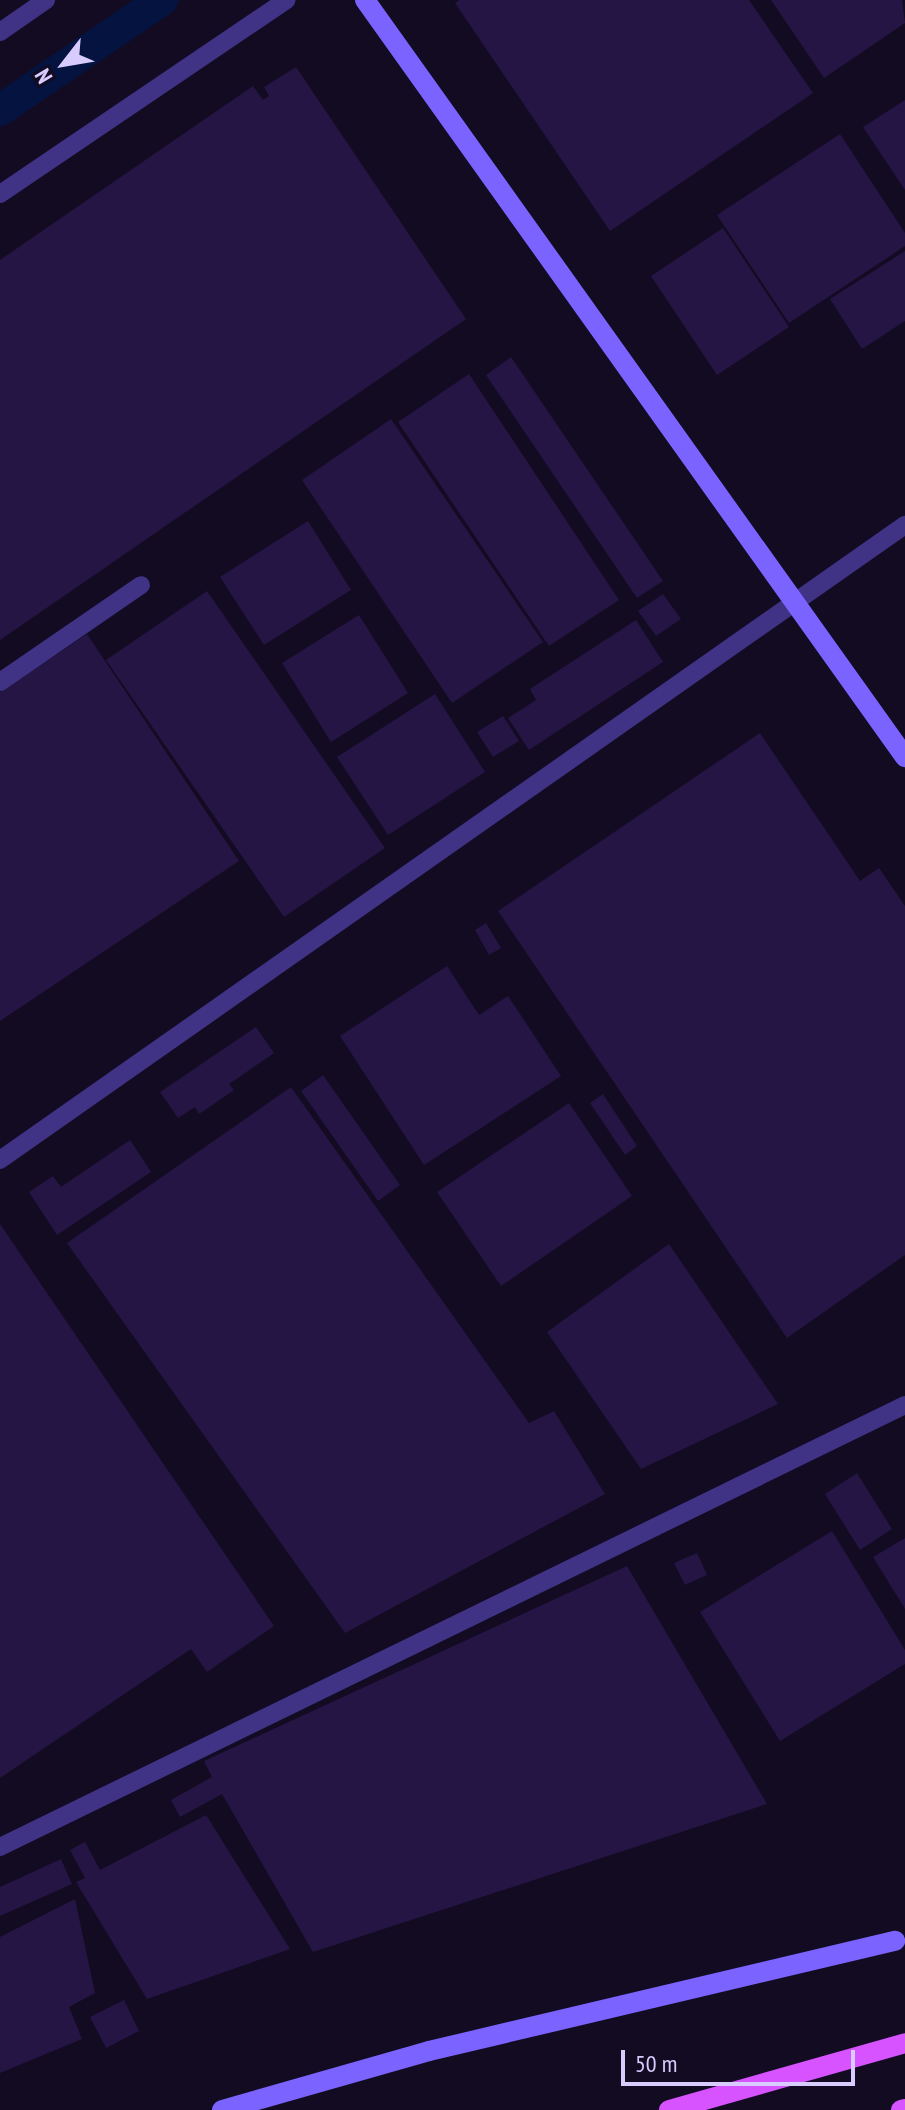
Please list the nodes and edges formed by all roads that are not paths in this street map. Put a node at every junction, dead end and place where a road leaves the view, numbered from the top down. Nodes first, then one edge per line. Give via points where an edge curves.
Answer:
1 (46, 0) edge
2 (287, 0) edge
3 (365, 0) edge
4 (0, 32) edge
5 (0, 194) edge
6 (905, 525) edge
7 (141, 585) dead end
8 (796, 600) junction
9 (0, 682) edge
10 (905, 757) edge
11 (0, 1160) edge
12 (905, 1405) edge
13 (0, 1847) edge
14 (895, 1941) dead end
15 (905, 2043) edge
16 (222, 2110) edge
17 (669, 2110) edge

1 - 4 lane
2 - 5 lane
3 - 8 street
6 - 8 lane
7 - 9 lane
8 - 10 street
8 - 11 lane
12 - 13 lane
14 - 16 street via 429,2051
15 - 17 main road

